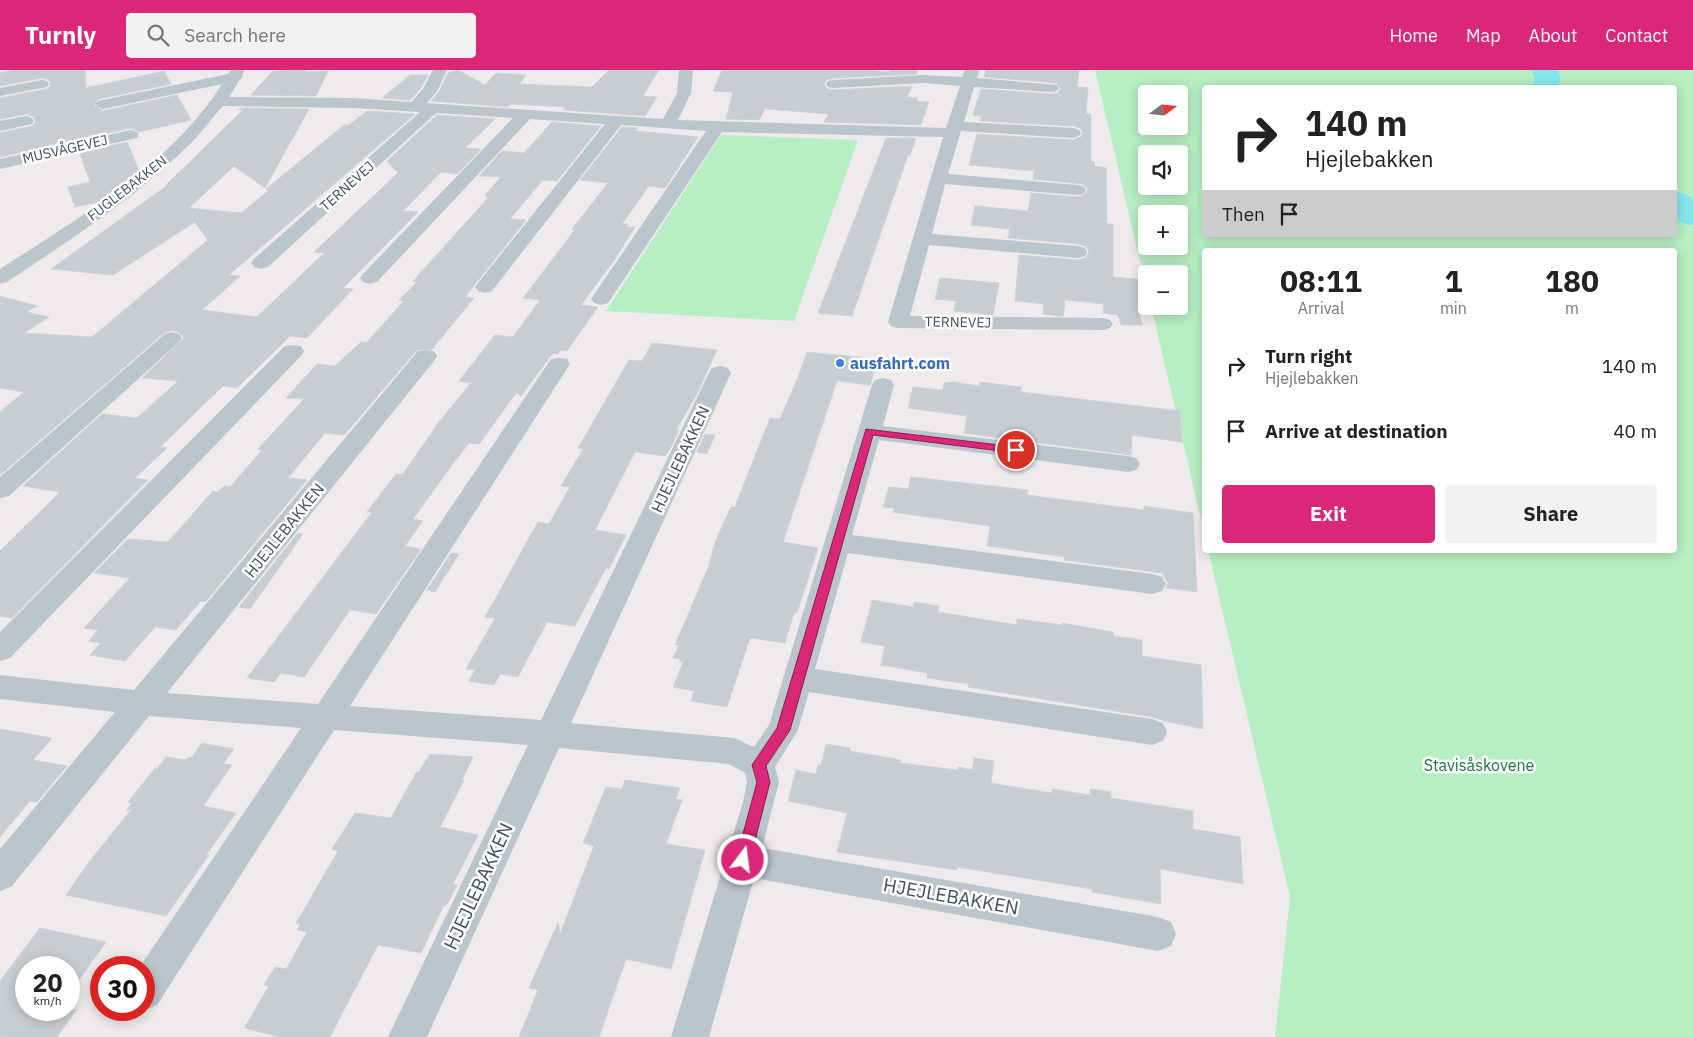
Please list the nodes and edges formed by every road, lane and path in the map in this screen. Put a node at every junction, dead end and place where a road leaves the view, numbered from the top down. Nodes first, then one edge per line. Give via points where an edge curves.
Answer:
1 (440, 70) edge
2 (686, 70) edge
3 (237, 74) edge
4 (970, 76) edge
5 (42, 84) dead end
6 (833, 84) dead end
7 (1052, 88) dead end
8 (0, 92) edge
9 (220, 101) junction
10 (103, 104) dead end
11 (415, 108) junction
12 (433, 108) junction
13 (525, 115) junction
14 (26, 120) dead end
15 (616, 121) junction
16 (668, 124) junction
17 (0, 126) edge
18 (717, 127) junction
19 (955, 130) junction
20 (1073, 133) dead end
21 (131, 135) dead end
22 (0, 164) edge
23 (938, 178) junction
24 (1077, 190) dead end
25 (922, 240) junction
26 (1078, 252) dead end
27 (261, 263) dead end
28 (2, 276) edge
29 (370, 278) dead end
30 (485, 287) dead end
31 (601, 299) dead end
32 (1104, 324) dead end
33 (172, 338) dead end
34 (293, 351) dead end
35 (426, 356) dead end
36 (559, 364) dead end
37 (720, 373) dead end
38 (883, 385) dead end
39 (870, 432) junction
40 (1128, 464) dead end
41 (0, 490) edge
42 (837, 542) junction
43 (1152, 584) dead end
44 (0, 650) edge
45 (798, 678) junction
46 (0, 687) edge
47 (142, 704) junction
48 (324, 718) junction
49 (1152, 732) dead end
50 (550, 734) junction
51 (759, 765) junction
52 (743, 860) junction
53 (0, 876) edge
54 (1158, 934) dead end
55 (155, 975) edge
56 (407, 1037) edge
57 (690, 1037) edge

1 - 11 street via 430,91
2 - 16 street via 684,93
3 - 9 street, FUGLEBAKKEN
3 - 10 street, FUGLEBAKKEN
4 - 6 street
4 - 7 street
4 - 19 street, TERNEVEJ
5 - 8 street
9 - 11 street via 354,103
9 - 28 street, FUGLEBAKKEN via 150,172 93,216
11 - 12 street
12 - 13 street
12 - 27 street, TERNEVEJ
13 - 15 street
13 - 29 street
14 - 17 street
15 - 16 street
15 - 30 street
16 - 18 street
18 - 19 street
18 - 31 street
19 - 20 street
19 - 23 street, TERNEVEJ
21 - 22 street, MUSVÅGEVEJ
23 - 24 street
23 - 25 street, TERNEVEJ
25 - 26 street
25 - 32 street, TERNEVEJ via 898,322
33 - 41 street
34 - 44 street
35 - 47 street, HJEJLEBAKKEN
36 - 48 street
37 - 50 street, HJEJLEBAKKEN
38 - 39 street
39 - 40 street
39 - 42 street
42 - 43 street
42 - 45 street
45 - 49 street
45 - 51 street via 783,730
46 - 47 street
47 - 48 street
47 - 53 street, HJEJLEBAKKEN
48 - 50 street
48 - 55 street
50 - 51 street via 734,751
50 - 56 street, HJEJLEBAKKEN
51 - 52 street via 764,782
52 - 54 street, HJEJLEBAKKEN
52 - 57 street

